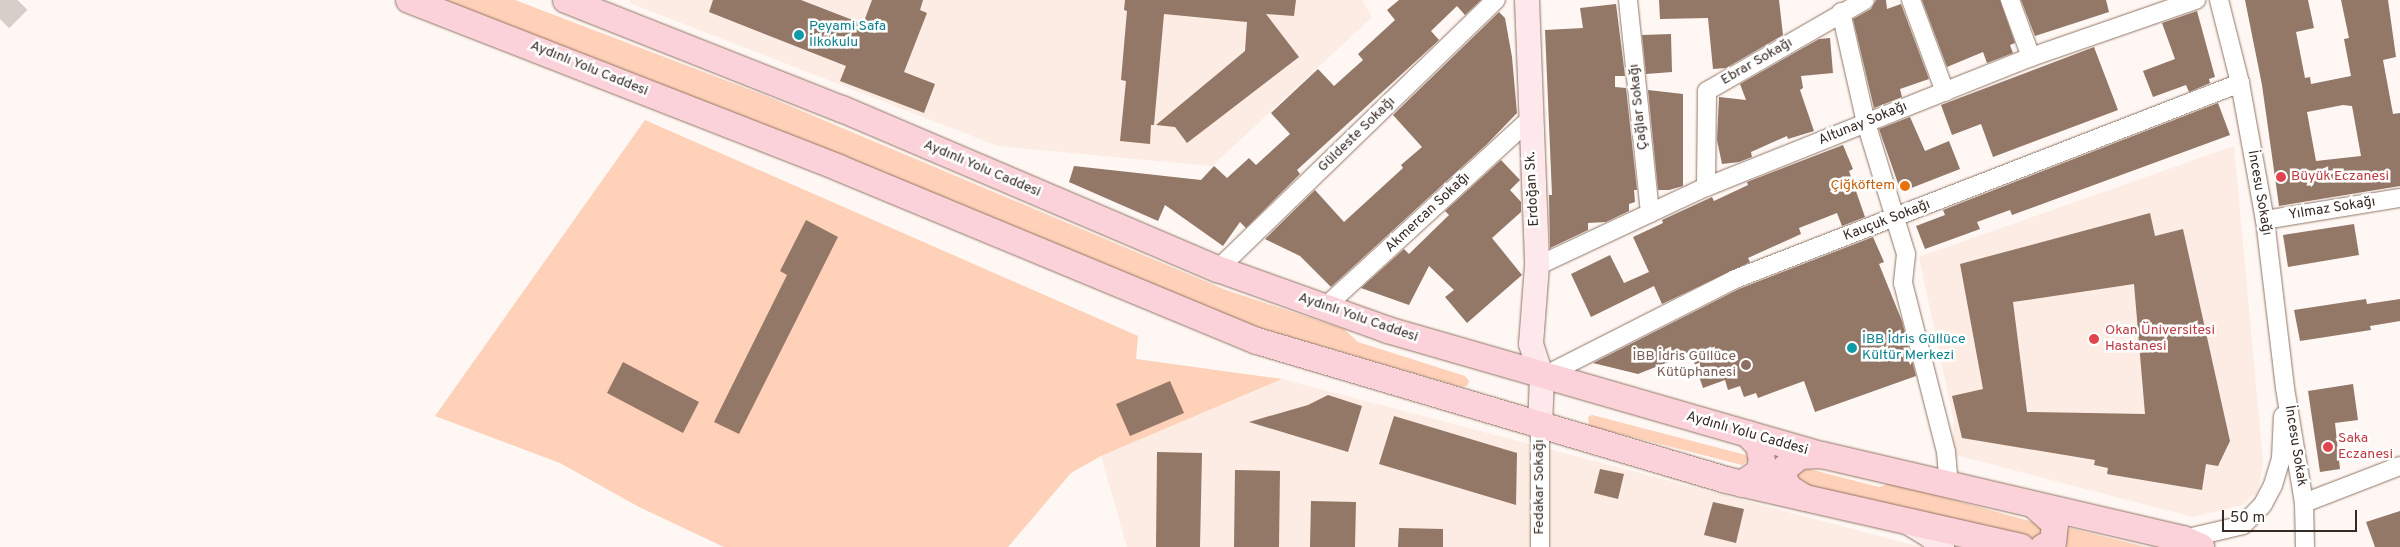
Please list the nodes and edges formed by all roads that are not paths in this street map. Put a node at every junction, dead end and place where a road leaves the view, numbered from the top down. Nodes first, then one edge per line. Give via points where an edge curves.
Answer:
1 (409, 0) edge
2 (566, 0) edge
3 (1496, 0) edge
4 (1527, 0) edge
5 (1628, 0) edge
6 (1865, 0) edge
7 (1912, 0) edge
8 (2010, 0) edge
9 (2196, 0) edge
10 (2219, 0) edge
11 (1841, 12) junction
12 (2031, 57) junction
13 (2240, 83) junction
14 (1945, 92) junction
15 (1530, 119) junction
16 (1866, 123) junction
17 (1706, 188) junction
18 (2400, 198) edge
19 (1650, 214) junction
20 (1896, 217) junction
21 (2265, 220) junction
22 (1536, 266) junction
23 (1218, 269) junction
24 (1325, 308) junction
25 (1542, 377) junction
26 (2285, 388) junction
27 (1540, 427) junction
28 (1748, 434) junction
29 (1822, 455) junction
30 (2400, 466) edge
31 (1742, 484) junction
32 (1949, 484) junction
33 (1805, 498) junction
34 (2304, 503) junction
35 (2035, 506) junction
36 (1906, 521) junction
37 (2192, 543) edge
38 (2009, 545) edge
39 (1540, 547) edge
40 (1942, 547) edge
41 (1966, 547) edge
42 (2044, 547) edge
43 (2304, 547) edge

1 - 27 main road, Aydınlı Yolu Caddesi via 839,168 1257,341
2 - 23 main road, Aydınlı Yolu Caddesi via 842,109
3 - 23 street, Güldeste Sokağı
4 - 15 street, Erdoğan Sk.
5 - 19 street, Çağlar Sokağı
6 - 11 street, Ebrar Sokağı
7 - 14 street
8 - 12 street
9 - 12 street, Altunay Sokağı
10 - 13 street, İncesu Sokağı
11 - 16 street
11 - 17 street, Ebrar Sokağı via 1707,91
12 - 14 street, Altunay Sokağı
13 - 20 street, Kauçuk Sokağı
13 - 21 street, İncesu Sokağı
14 - 16 street, Altunay Sokağı
15 - 22 street, Erdoğan Sk.
15 - 24 street, Akmercan Sokağı
16 - 17 street, Altunay Sokağı
16 - 20 street
17 - 19 street, Altunay Sokağı
18 - 21 street, Yılmaz Sokağı
19 - 22 street, Altunay Sokağı
20 - 25 street, Kauçuk Sokağı via 1735,279
20 - 32 street via 1906,254 1902,283 1946,452
21 - 26 street, İncesu Sokağı
22 - 25 street, Erdoğan Sk. via 1531,344
23 - 24 main road, Aydınlı Yolu Caddesi
24 - 25 main road, Aydınlı Yolu Caddesi
25 - 27 street
25 - 28 main road, Aydınlı Yolu Caddesi
26 - 34 street, İncesu Sokak
26 - 37 street, İncesu Sokak via 2280,458 2273,485 2262,504 2242,525
27 - 31 main road, Aydınlı Yolu Caddesi
27 - 39 street, Fedakar Sokağı
28 - 29 main road, Aydınlı Yolu Caddesi
28 - 31 main road via 1759,446 1762,461 1759,472
29 - 32 main road, Aydınlı Yolu Caddesi
29 - 33 main road via 1800,456 1786,467 1783,477 1789,488
30 - 34 street
31 - 33 main road, Aydınlı Yolu Caddesi
32 - 35 main road, Aydınlı Yolu Caddesi
33 - 36 main road, Aydınlı Yolu Caddesi
34 - 43 street
35 - 37 main road, Aydınlı Yolu Caddesi
35 - 42 main road via 2055,524 2053,542
36 - 38 main road, Aydınlı Yolu Caddesi
36 - 40 street via 1930,535
38 - 41 street via 1976,541

